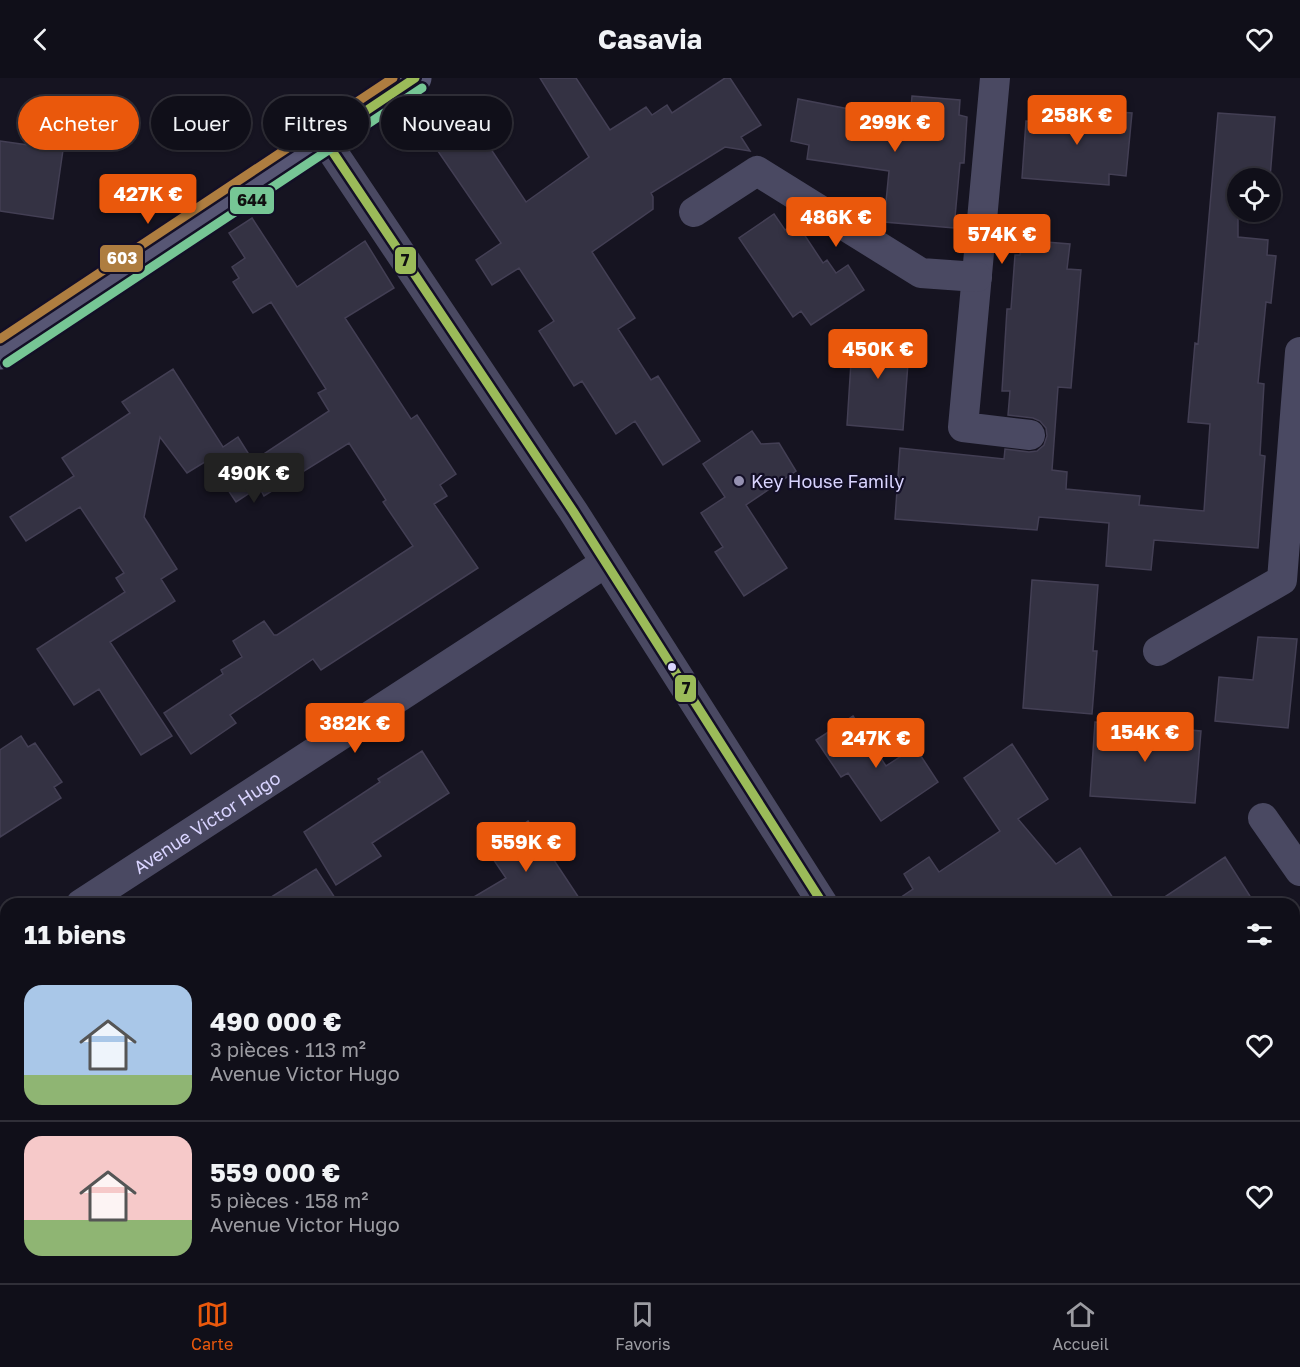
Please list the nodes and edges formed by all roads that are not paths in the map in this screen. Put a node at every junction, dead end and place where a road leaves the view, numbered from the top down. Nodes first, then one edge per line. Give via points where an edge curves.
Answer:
1 (415, 78) edge
2 (995, 78) edge
3 (369, 109) edge
4 (307, 150) edge
5 (331, 150) edge
6 (694, 212) dead end
7 (977, 277) junction
8 (0, 352) edge
9 (1300, 352) edge
10 (1030, 435) dead end
11 (605, 563) junction
12 (1158, 651) dead end
13 (1263, 818) dead end
14 (1300, 872) edge
15 (90, 898) edge
16 (819, 898) edge

1 - 3 street
2 - 7 street
4 - 8 street
5 - 11 street
6 - 7 street via 757,171 921,273
7 - 10 street via 963,427
9 - 12 street via 1282,580
11 - 15 street, Avenue Victor Hugo
11 - 16 street
13 - 14 street

